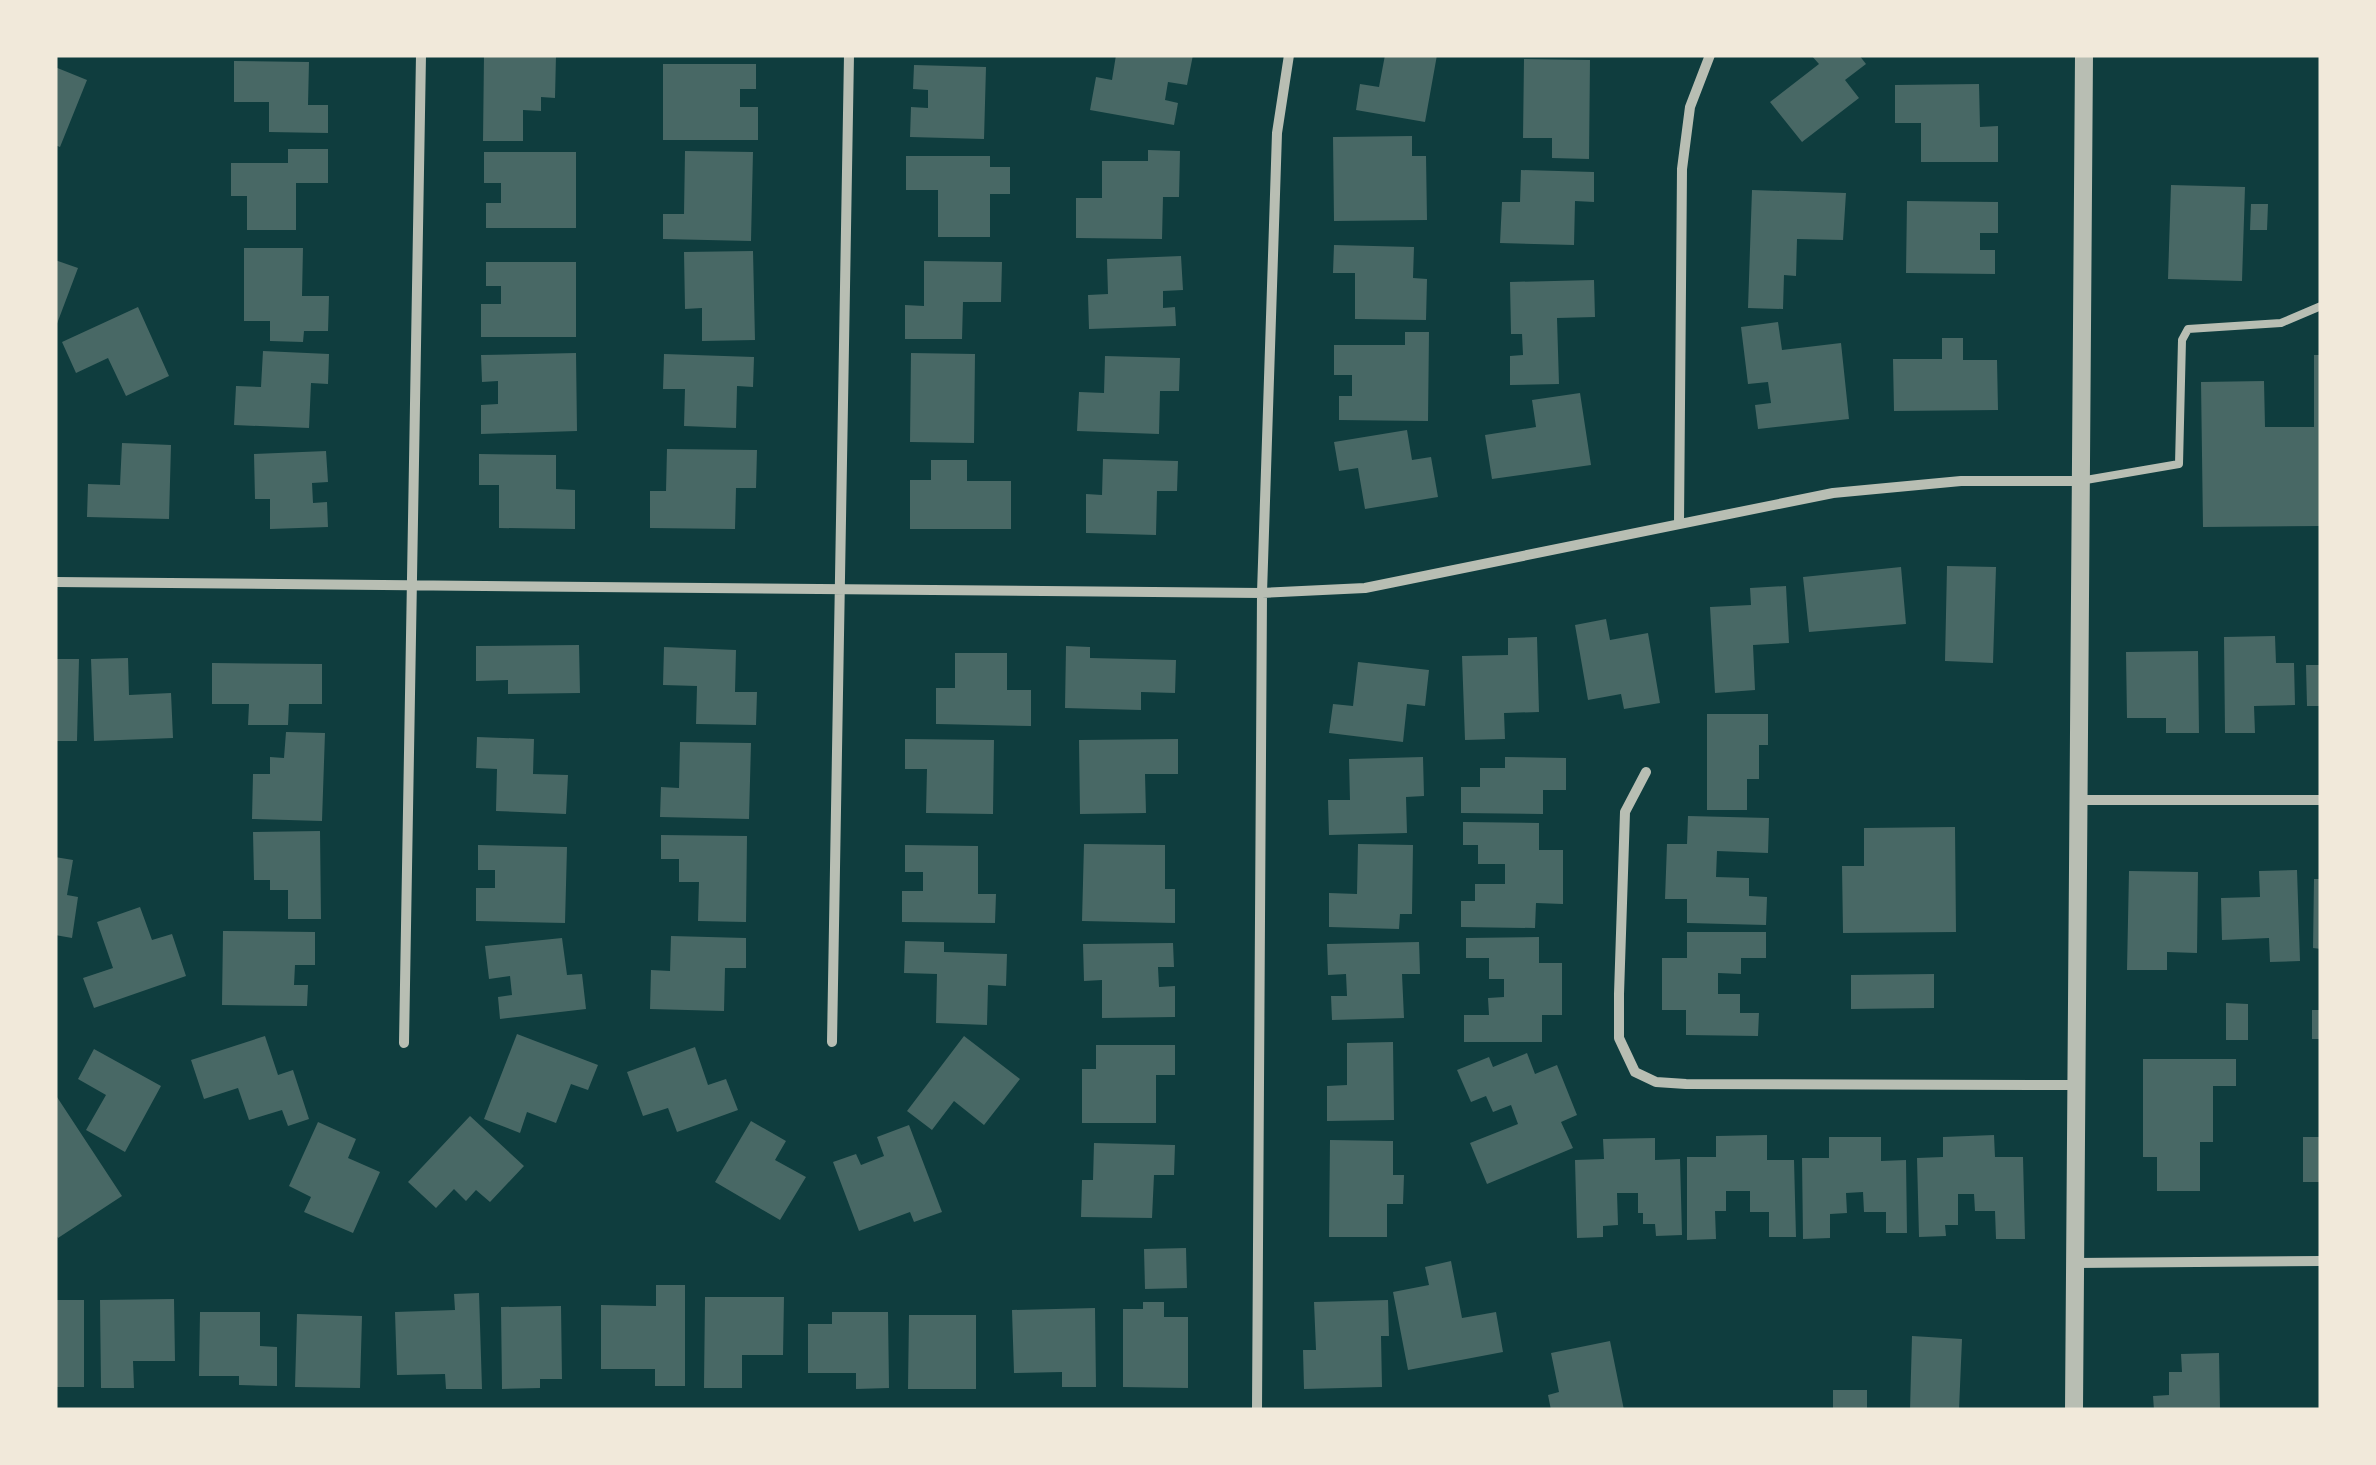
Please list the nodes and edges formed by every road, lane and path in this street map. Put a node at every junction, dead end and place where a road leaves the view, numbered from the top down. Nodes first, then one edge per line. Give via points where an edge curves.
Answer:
1 (420, 55) edge
2 (849, 55) edge
3 (1289, 55) edge
4 (1710, 55) edge
5 (2084, 55) edge
6 (2321, 306) edge
7 (2080, 481) junction
8 (1679, 523) junction
9 (55, 582) edge
10 (410, 584) junction
11 (842, 588) junction
12 (1262, 592) junction
13 (1646, 772) dead end
14 (2082, 800) junction
15 (2321, 800) edge
16 (832, 1042) dead end
17 (404, 1043) dead end
18 (2076, 1085) junction
19 (2321, 1261) edge
20 (2076, 1263) junction
21 (1257, 1410) edge
22 (2074, 1410) edge

1 - 10 street
2 - 11 street
3 - 12 street via 1277,132
4 - 8 street via 1690,107 1682,169
5 - 7 street
6 - 7 lane via 2281,323 2188,330 2182,340 2179,464
7 - 8 street via 1961,481 1832,492
7 - 14 street
8 - 12 street via 1364,588
9 - 10 street
10 - 11 street
10 - 17 street
11 - 12 street
11 - 16 street
12 - 21 street
13 - 18 street via 1626,812 1620,957 1619,1038 1636,1072 1656,1082 1686,1084
14 - 15 street
14 - 18 street
18 - 20 street
19 - 20 street
20 - 22 street

